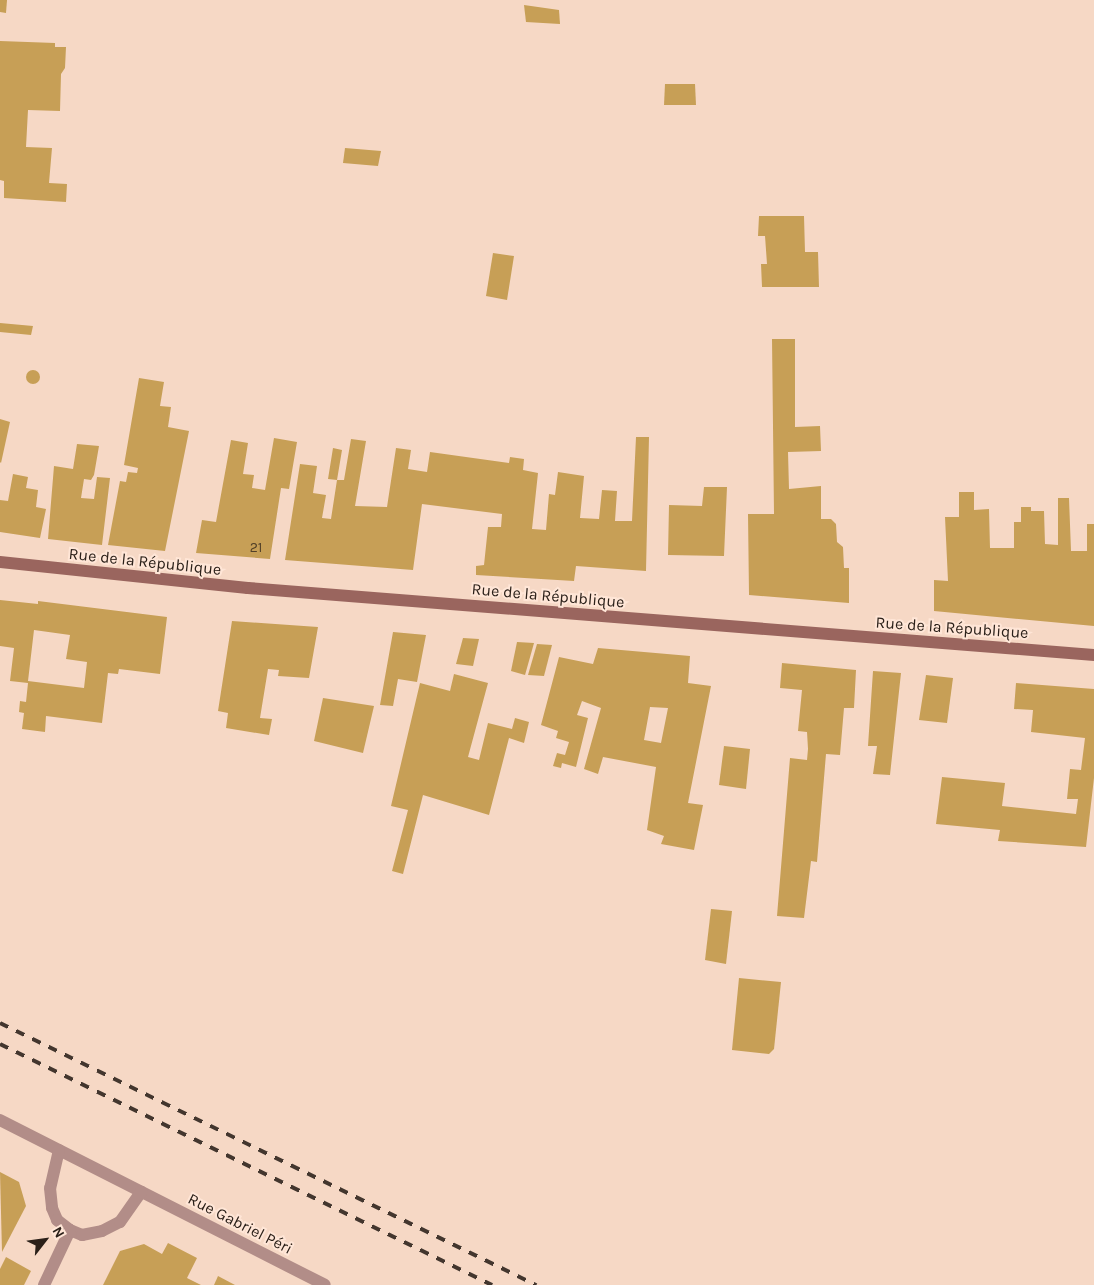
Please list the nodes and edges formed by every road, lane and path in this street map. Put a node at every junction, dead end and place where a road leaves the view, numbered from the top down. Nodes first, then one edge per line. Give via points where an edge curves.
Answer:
1 (0, 562) edge
2 (1094, 656) edge
3 (0, 1120) edge
4 (59, 1150) junction
5 (141, 1192) junction
6 (70, 1230) junction
7 (44, 1285) edge
8 (325, 1285) edge

1 - 2 main road, Rue de la République via 248,588
3 - 4 street, Rue Gabriel Péri
4 - 5 street, Rue Gabriel Péri
4 - 6 street via 50,1188 52,1208 57,1220
5 - 6 street via 120,1222 102,1231 82,1235
5 - 8 street, Rue Gabriel Péri
6 - 7 street

